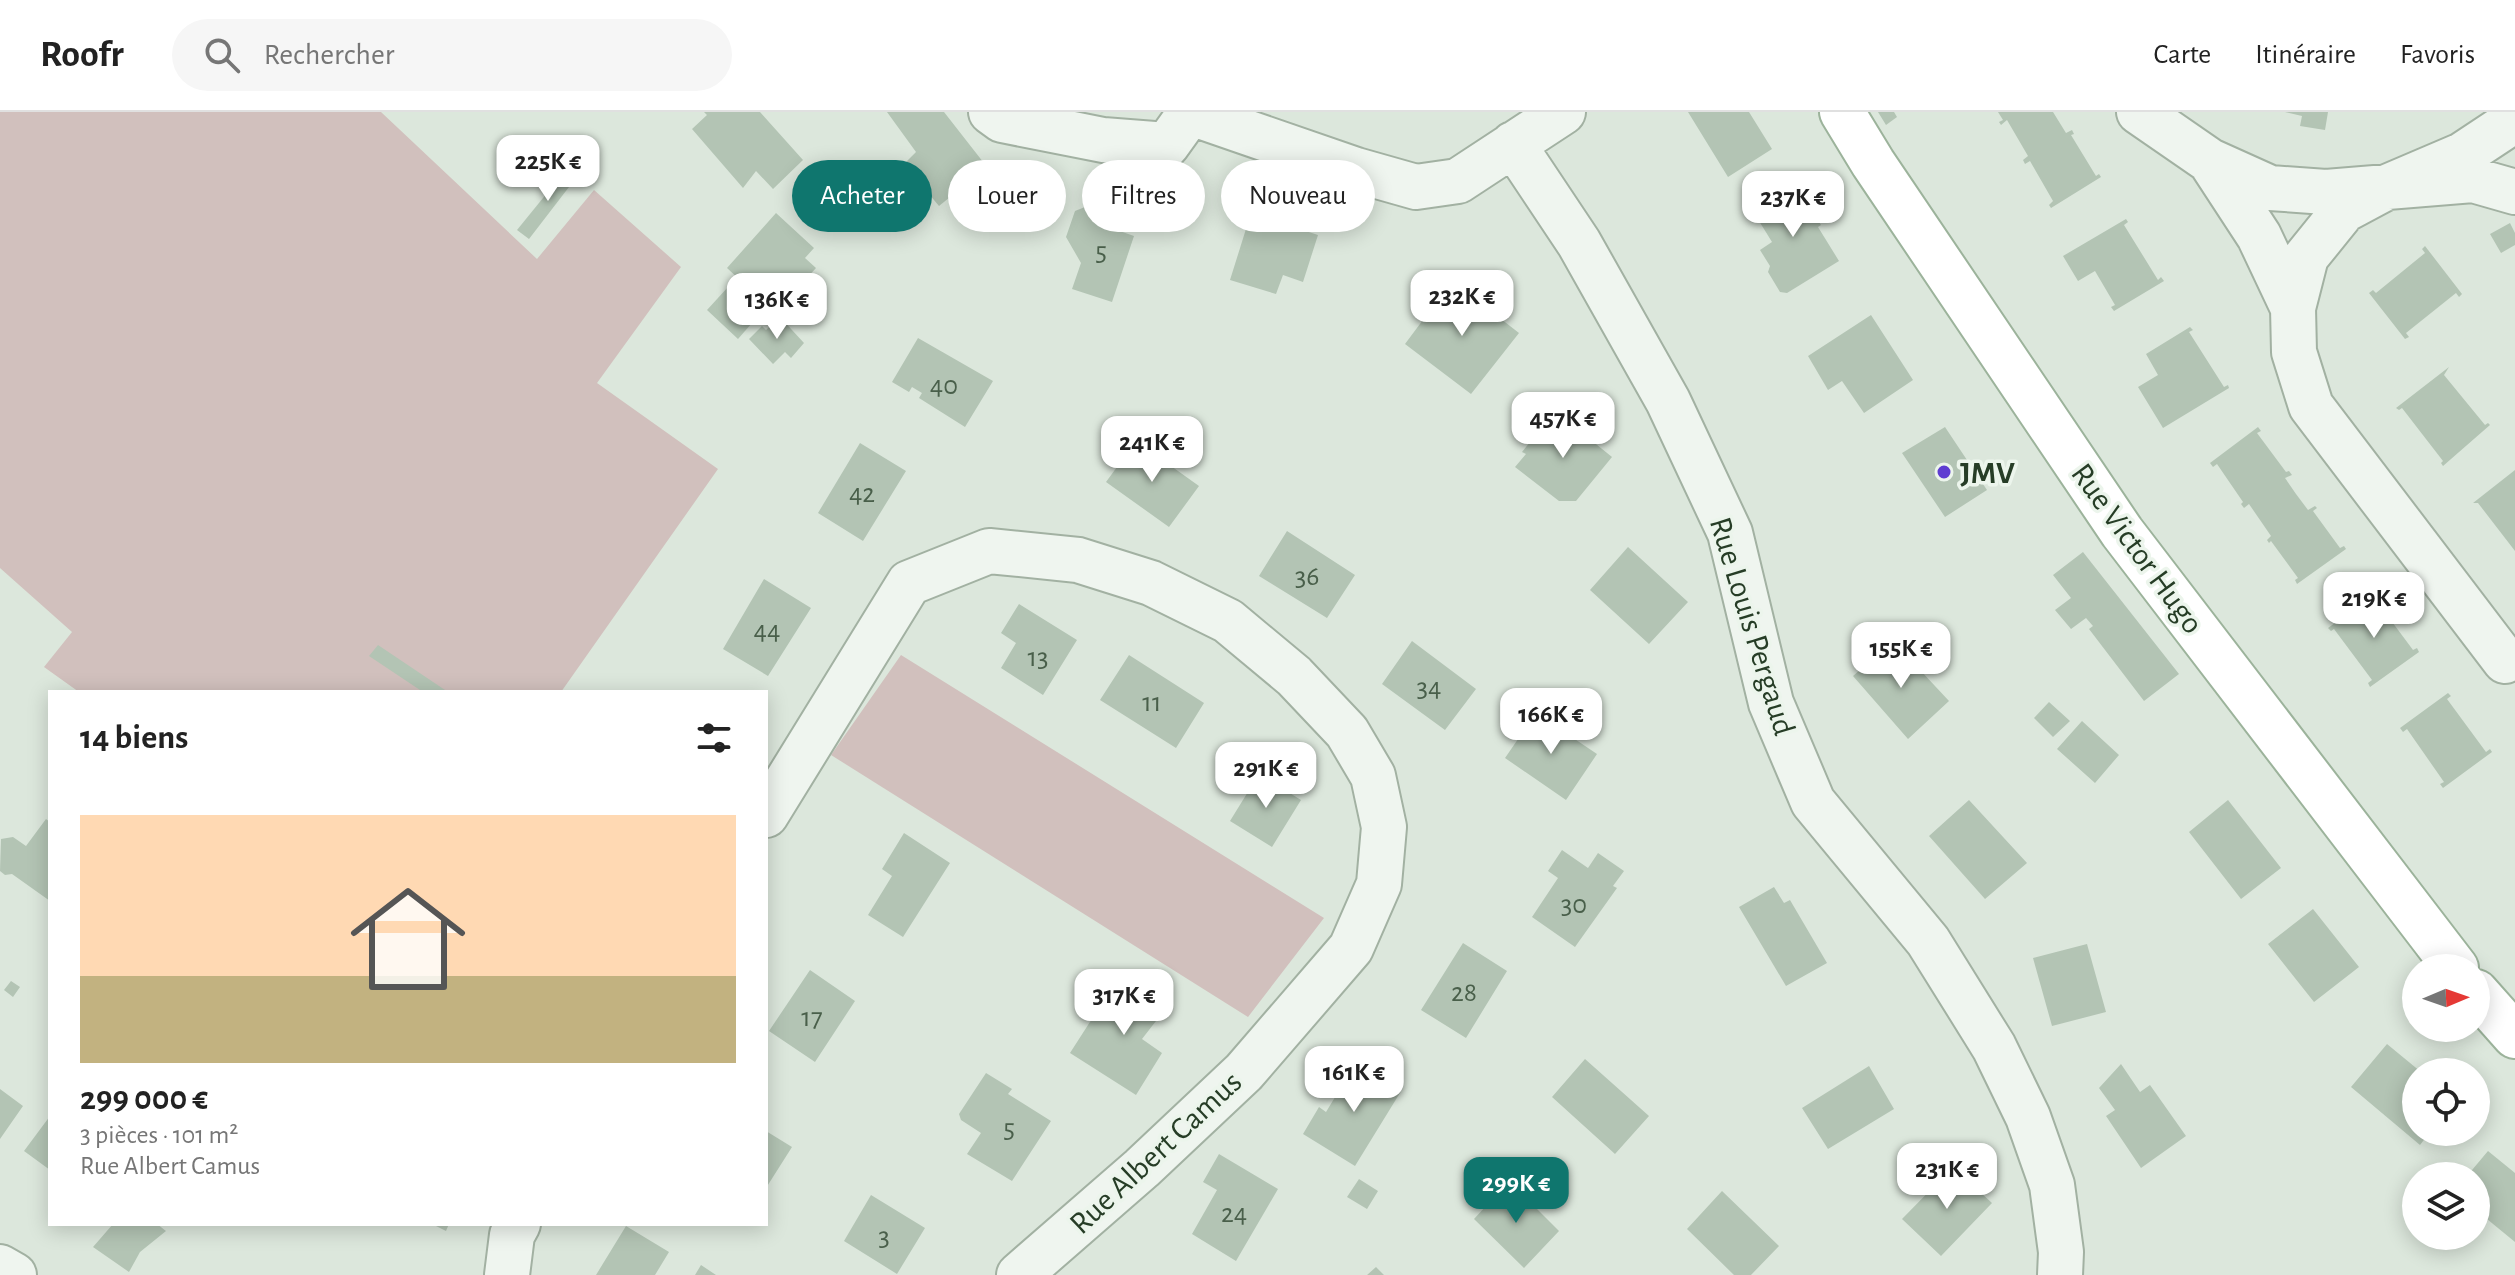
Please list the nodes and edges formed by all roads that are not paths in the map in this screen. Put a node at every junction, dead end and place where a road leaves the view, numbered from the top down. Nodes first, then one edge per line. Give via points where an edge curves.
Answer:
1 (991, 112) edge
2 (1189, 112) edge
3 (1563, 112) edge
4 (1842, 112) edge
5 (2139, 112) edge
6 (2515, 120) edge
7 (1513, 144) junction
8 (2210, 161) junction
9 (2387, 187) junction
10 (2515, 192) edge
11 (2293, 308) junction
12 (2505, 661) dead end
13 (768, 812) edge
14 (2445, 954) edge
15 (2490, 1008) edge
16 (2515, 1036) edge
17 (517, 1226) edge
18 (0, 1267) edge
19 (14, 1275) edge
20 (507, 1275) edge
21 (1019, 1275) edge
22 (2060, 1275) edge

1 - 2 street via 1002,120 1103,140 1167,145
2 - 7 street via 1416,187 1458,181
3 - 7 street
4 - 14 main road, Rue Victor Hugo via 2122,532
5 - 8 street
6 - 9 street via 2462,155
7 - 22 street, Rue Louis Pergaud via 1579,243 1668,401 1730,533 1771,703 1813,802 1928,941 1994,1047 2052,1185
8 - 9 street via 2270,188 2326,192
8 - 11 street via 2259,236
9 - 10 street via 2473,180
9 - 11 street via 2344,210 2306,257
11 - 12 street via 2294,352 2311,406
13 - 21 street, Rue Albert Camus via 909,583 989,551 1078,560 1151,583 1228,621 1294,676 1347,732 1373,776 1384,827 1379,884 1351,948 1244,1072
15 - 16 main road
17 - 20 street
18 - 19 street

